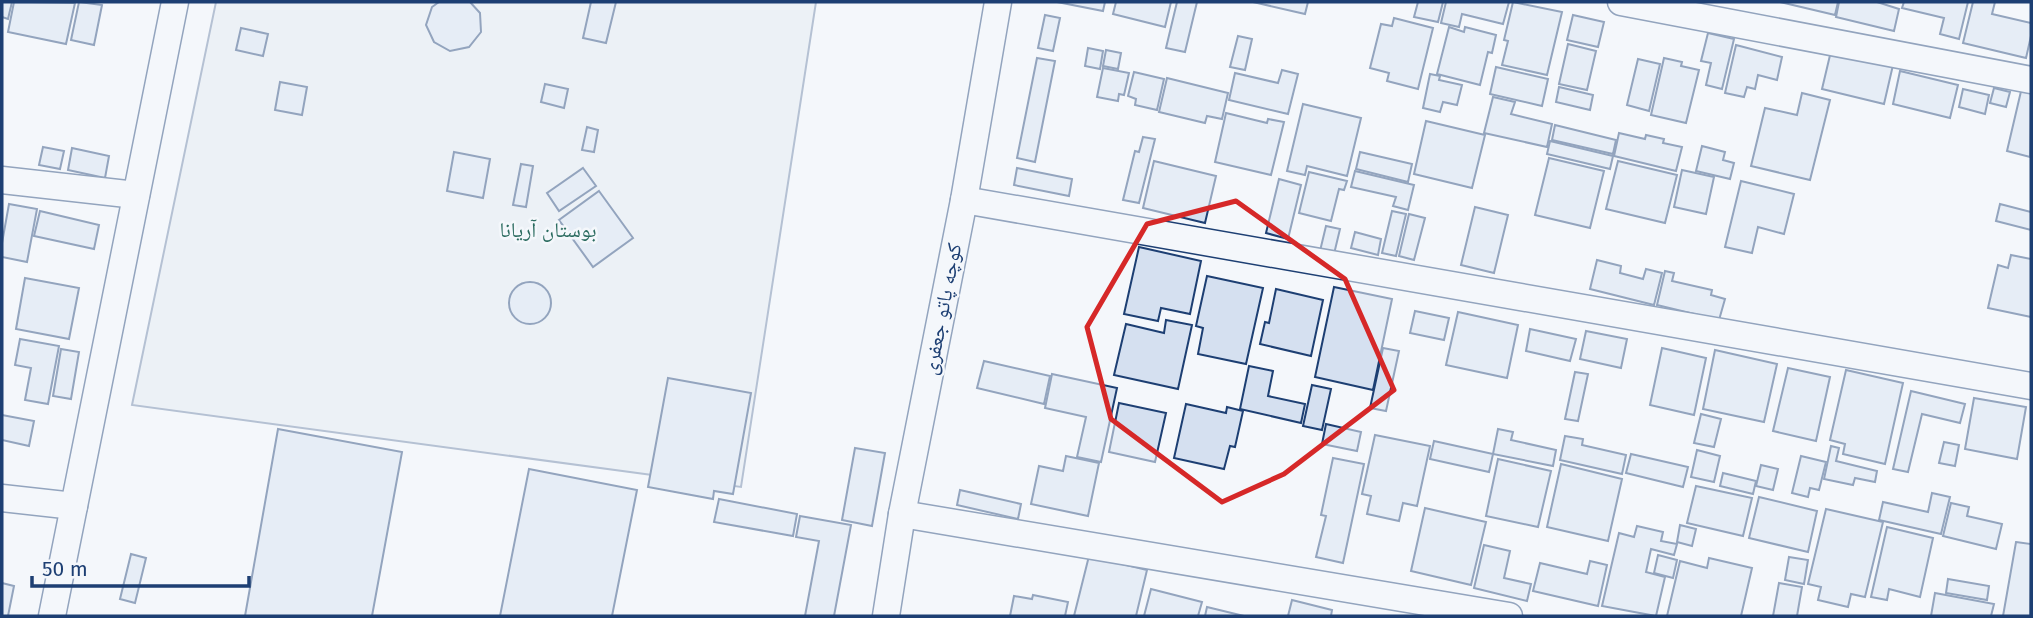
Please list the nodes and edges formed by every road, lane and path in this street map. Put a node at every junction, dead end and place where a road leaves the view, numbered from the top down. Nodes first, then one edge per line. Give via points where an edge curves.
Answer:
1 (175, 2) edge
2 (998, 2) edge
3 (1621, 2) edge
4 (2031, 80) edge
5 (2, 180) edge
6 (136, 195) junction
7 (964, 200) junction
8 (2031, 386) edge
9 (2, 498) edge
10 (74, 506) junction
11 (902, 514) junction
12 (52, 616) edge
13 (886, 616) edge
14 (1509, 616) edge

1 - 6 street
2 - 7 street, کوچه پاتو جعفری
3 - 4 street
5 - 6 street
6 - 10 street
7 - 8 street
7 - 11 street, کوچه پاتو جعفری
9 - 10 street
10 - 12 street
11 - 13 street, کوچه پاتو جعفری
11 - 14 street

